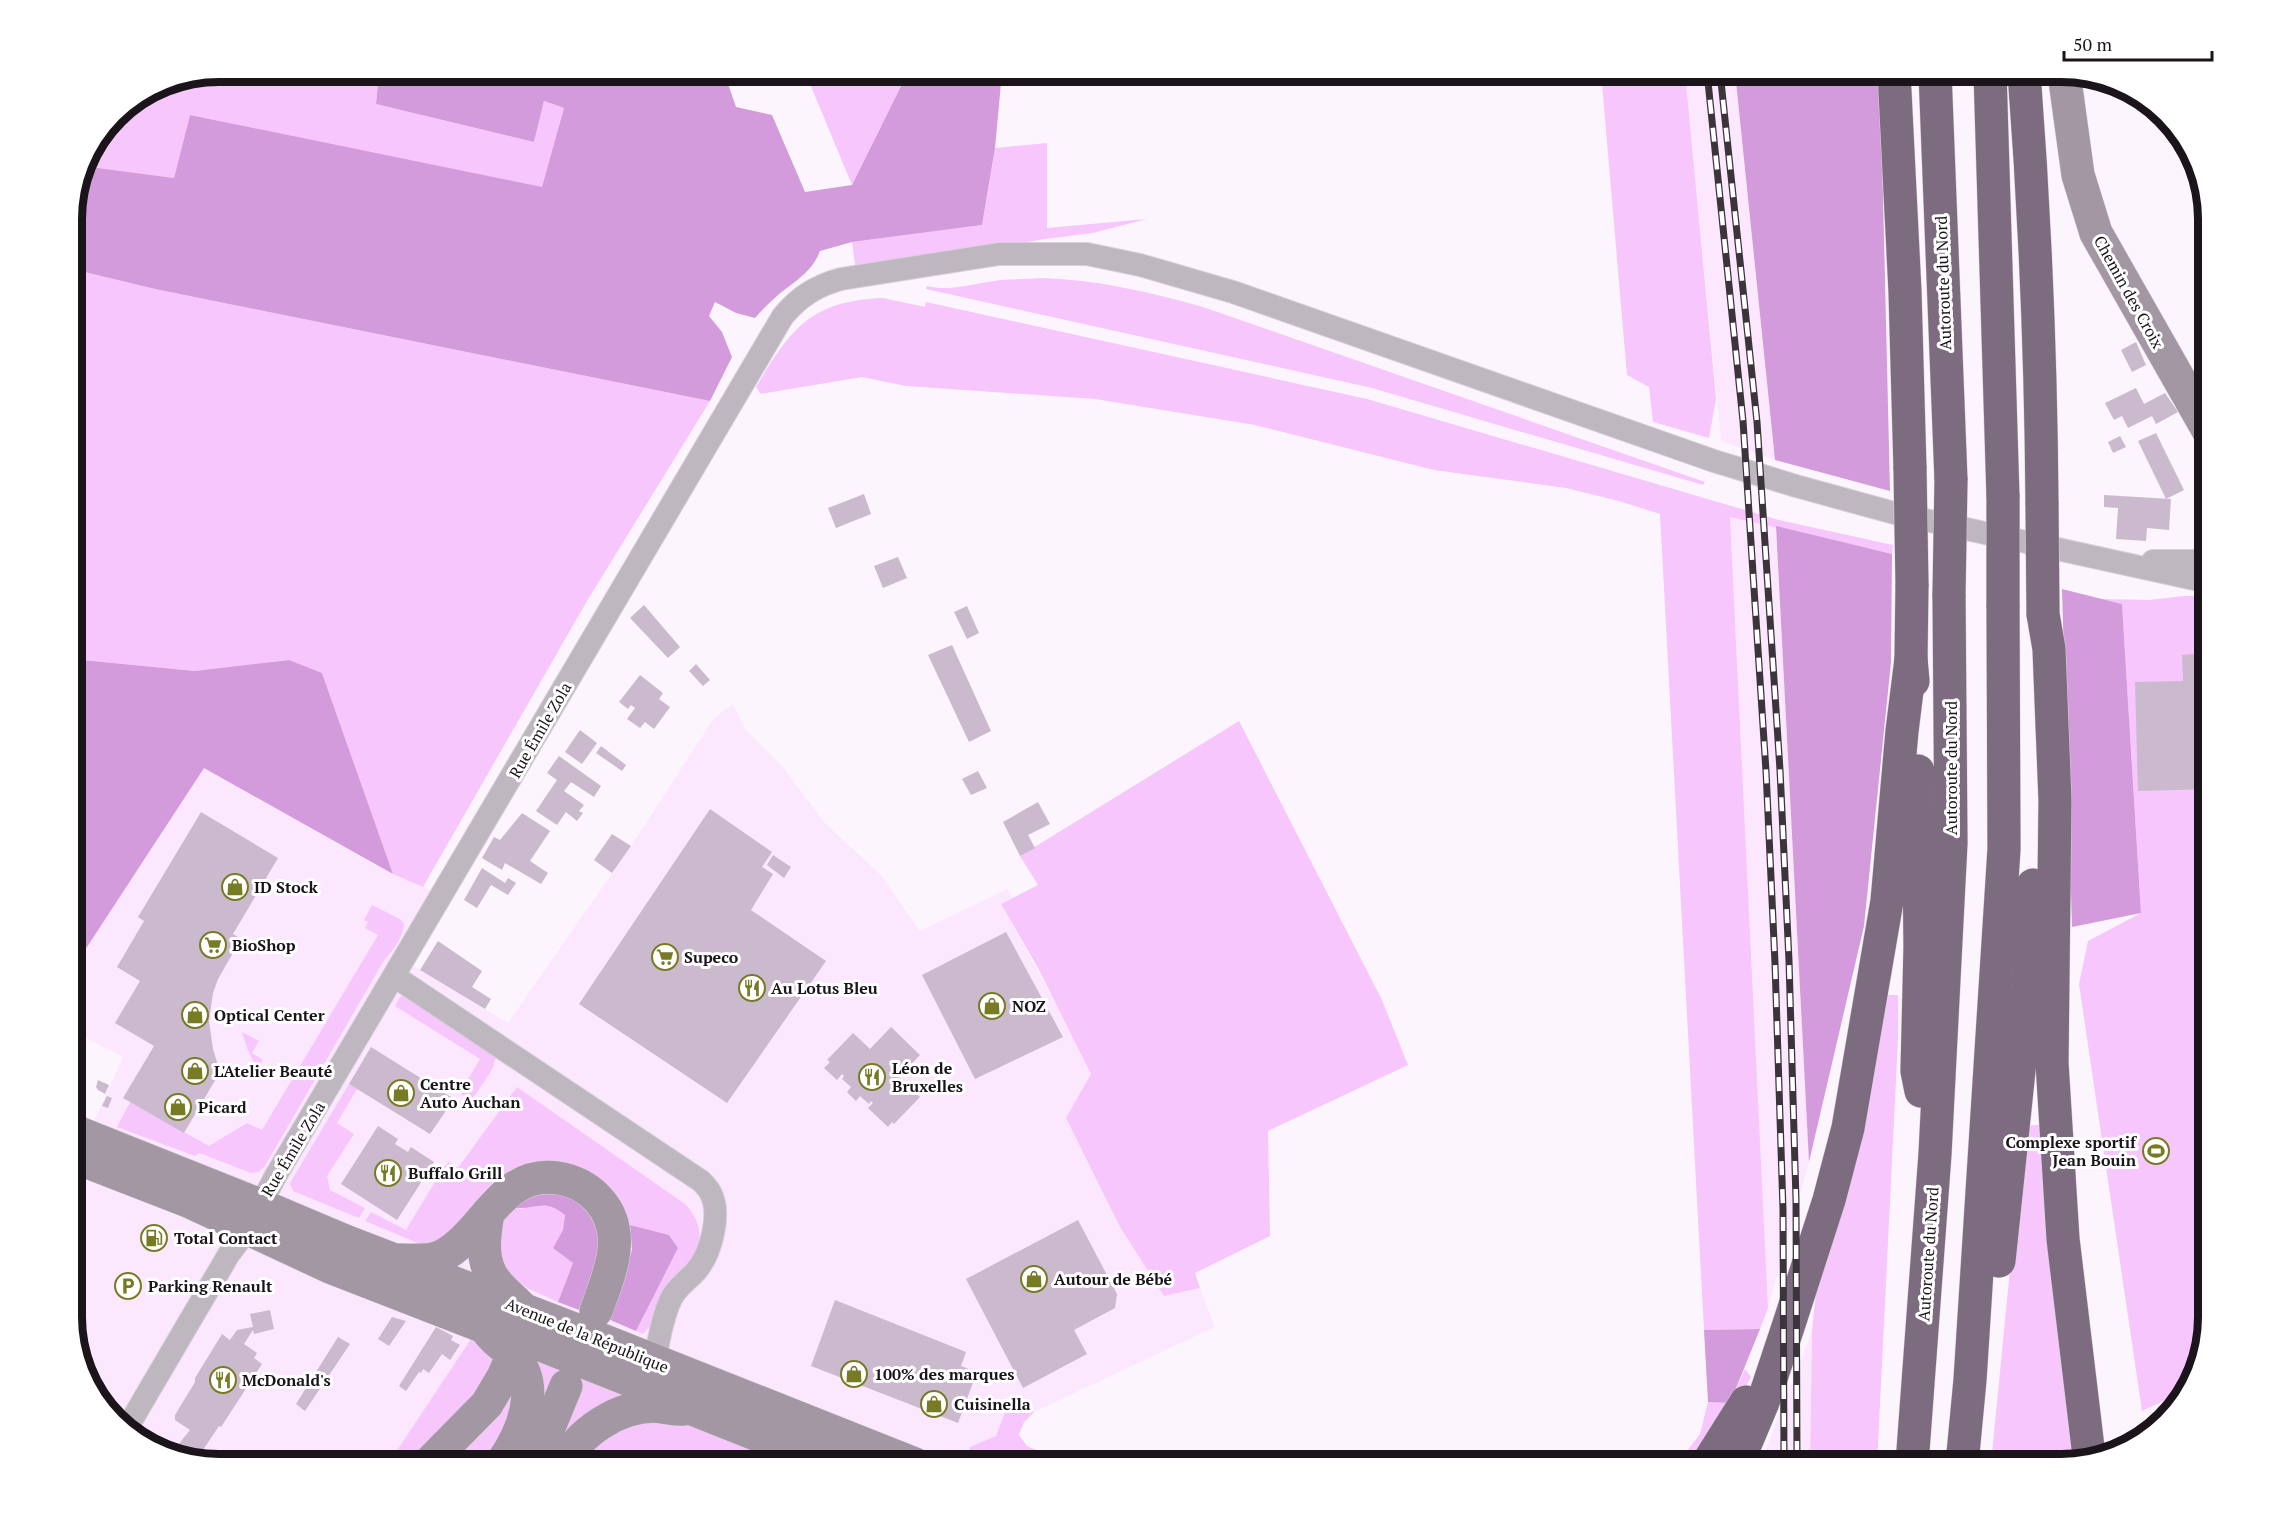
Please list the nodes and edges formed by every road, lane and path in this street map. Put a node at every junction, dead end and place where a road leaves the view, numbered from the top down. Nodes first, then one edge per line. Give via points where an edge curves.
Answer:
1 (1894, 82) edge
2 (1935, 82) edge
3 (1990, 82) edge
4 (2025, 82) edge
5 (2065, 83) edge
6 (2198, 412) edge
7 (2198, 560) edge
8 (2131, 563) junction
9 (2198, 580) edge
10 (2043, 614) junction
11 (1911, 659) junction
12 (394, 976) junction
13 (83, 1135) edge
14 (1935, 1154) junction
15 (83, 1160) edge
16 (488, 1213) junction
17 (254, 1217) junction
18 (396, 1260) junction
19 (523, 1310) junction
20 (596, 1311) dead end
21 (1789, 1324) junction
22 (487, 1328) junction
23 (513, 1354) junction
24 (655, 1362) junction
25 (1970, 1380) junction
26 (566, 1386) dead end
27 (692, 1409) junction
28 (131, 1421) edge
29 (2088, 1450) edge
30 (439, 1454) edge
31 (507, 1454) edge
32 (538, 1454) edge
33 (569, 1454) edge
34 (806, 1454) edge
35 (890, 1454) edge
36 (1713, 1454) edge
37 (1741, 1454) edge
38 (1913, 1454) edge
39 (1963, 1454) edge

1 - 11 highway, bridge via 1905,292
2 - 14 highway, Autoroute du Nord, bridge via 1951,480 1951,843
3 - 25 highway, bridge via 2003,497 2004,849
4 - 10 highway, bridge via 2041,393
5 - 6 main road, Chemin des Croix via 2078,175 2096,233
7 - 8 street
8 - 9 street
8 - 12 street, Rue Émile Zola via 1898,514 1796,486 1233,292 1140,265 1087,254 999,254 841,279 806,293 783,316
10 - 25 highway via 2038,651 2037,790 2028,985 1989,1350
10 - 29 highway via 2049,650 2055,800 2052,1063 2063,1239
11 - 14 highway via 1918,731 1917,1071
11 - 21 highway via 1887,901 1856,1090 1829,1200
12 - 17 street, Rue Émile Zola
12 - 24 street via 701,1181 710,1192 714,1216 707,1255 672,1297
13 - 17 main road
14 - 38 highway, Autoroute du Nord
15 - 17 main road via 188,1201
16 - 18 main road via 462,1242 441,1256
16 - 19 main road via 484,1241 487,1264 494,1281
16 - 20 main road via 511,1189 538,1178 563,1179 600,1200 611,1219 615,1251
17 - 18 main road, Avenue de la République via 339,1239
17 - 22 main road, Avenue de la République via 330,1267
17 - 28 street, Rue Émile Zola
18 - 19 main road, Avenue de la République
19 - 24 main road, Avenue de la République
21 - 36 highway
21 - 37 highway
22 - 23 main road via 492,1338
22 - 27 main road, Avenue de la République via 647,1387
23 - 30 main road via 487,1404
23 - 31 main road via 525,1376 527,1403 519,1435
24 - 35 main road, Avenue de la République
25 - 39 highway
26 - 32 main road
27 - 33 main road via 654,1406 618,1415 584,1434
27 - 34 main road, Avenue de la République

